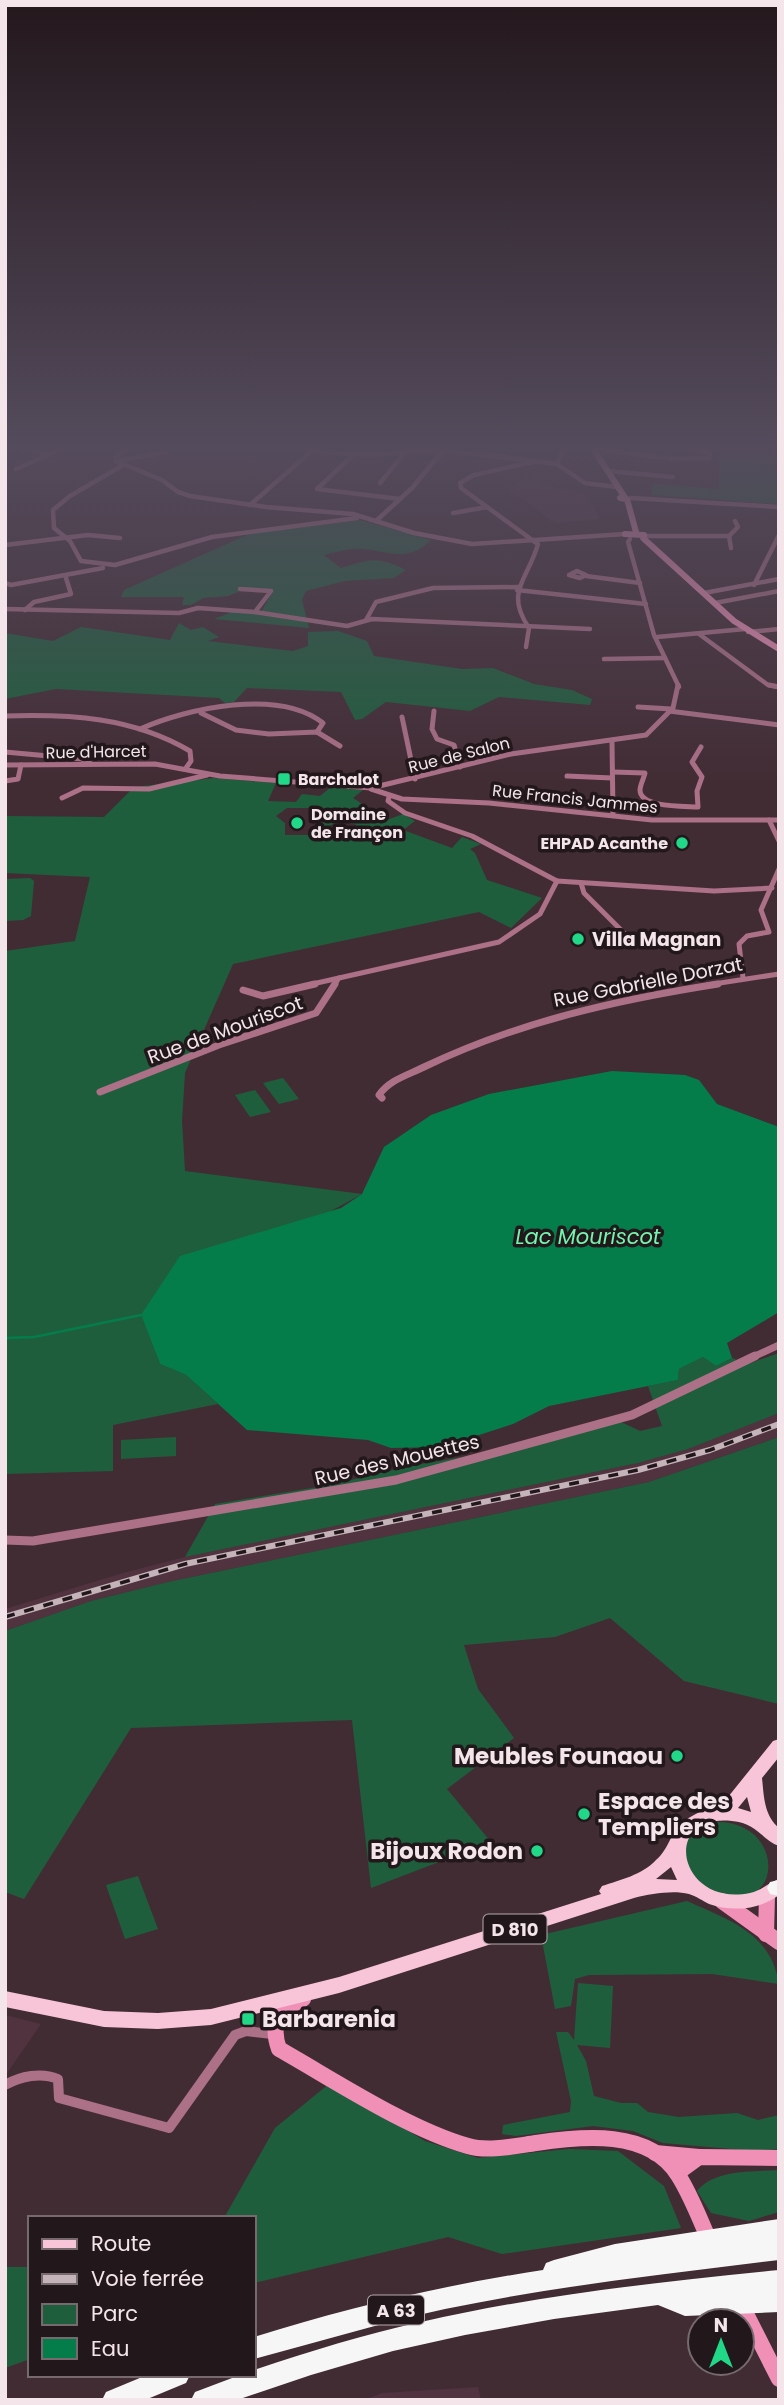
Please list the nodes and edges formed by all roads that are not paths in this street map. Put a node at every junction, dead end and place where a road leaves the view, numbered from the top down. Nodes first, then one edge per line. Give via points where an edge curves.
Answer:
1 (80, 559) edge
2 (142, 559) edge
3 (532, 559) edge
4 (633, 559) edge
5 (670, 559) edge
6 (768, 559) edge
7 (107, 567) junction
8 (586, 576) dead end
9 (66, 578) junction
10 (779, 579) edge
11 (5, 583) edge
12 (640, 583) junction
13 (754, 584) junction
14 (518, 588) junction
15 (240, 589) dead end
16 (779, 591) edge
17 (704, 593) junction
18 (715, 603) junction
19 (646, 604) junction
20 (5, 610) edge
21 (25, 610) junction
22 (255, 612) junction
23 (366, 620) junction
24 (530, 628) junction
25 (590, 629) dead end
26 (779, 629) edge
27 (747, 630) junction
28 (699, 634) junction
29 (657, 637) junction
30 (526, 648) dead end
31 (779, 649) edge
32 (665, 658) junction
33 (604, 659) dead end
34 (779, 687) edge
35 (638, 707) dead end
36 (670, 710) junction
37 (434, 711) dead end
38 (200, 713) junction
39 (5, 716) edge
40 (402, 717) dead end
41 (779, 725) edge
42 (140, 729) junction
43 (317, 732) junction
44 (612, 741) junction
45 (340, 747) dead end
46 (701, 747) dead end
47 (5, 752) edge
48 (92, 764) junction
49 (5, 765) edge
50 (21, 765) junction
51 (460, 767) junction
52 (186, 768) junction
53 (211, 774) junction
54 (613, 775) junction
55 (567, 776) dead end
56 (415, 779) junction
57 (5, 781) edge
58 (371, 788) junction
59 (389, 797) junction
60 (62, 798) dead end
61 (613, 815) junction
62 (769, 820) junction
63 (779, 820) edge
64 (779, 841) edge
65 (779, 869) edge
66 (556, 880) junction
67 (581, 883) junction
68 (772, 888) junction
69 (632, 941) dead end
70 (779, 974) edge
71 (340, 978) junction
72 (743, 978) junction
73 (243, 990) dead end
74 (100, 1092) dead end
75 (383, 1098) dead end
76 (779, 1345) edge
77 (5, 1540) edge
78 (779, 1745) edge
79 (754, 1775) junction
80 (724, 1814) junction
81 (764, 1825) junction
82 (779, 1839) edge
83 (679, 1842) junction
84 (694, 1887) junction
85 (775, 1890) edge
86 (722, 1901) junction
87 (772, 1938) edge
88 (339, 1985) junction
89 (5, 1999) edge
90 (255, 2006) junction
91 (272, 2034) junction
92 (5, 2085) edge
93 (655, 2153) junction
94 (699, 2157) junction
95 (779, 2158) edge
96 (677, 2173) junction
97 (779, 2229) edge
98 (779, 2249) edge
99 (541, 2278) junction
100 (779, 2281) edge
101 (657, 2293) junction
102 (779, 2301) edge
103 (256, 2347) edge
104 (173, 2377) edge
105 (779, 2379) edge
106 (114, 2400) edge
107 (203, 2400) edge

1 - 7 street
2 - 7 street
3 - 14 street
4 - 12 street
5 - 17 street
6 - 13 street
7 - 9 street
8 - 12 street
9 - 11 street
9 - 21 street via 71,593 34,602
10 - 13 street
12 - 19 street
13 - 17 street
14 - 19 street
14 - 23 street via 426,590 376,602
14 - 24 street via 516,609
15 - 22 street via 271,591
16 - 18 street
17 - 18 street
18 - 27 street
19 - 29 street
20 - 21 street
21 - 22 street via 179,613 198,608
22 - 23 street via 347,626
23 - 24 street
24 - 25 street
24 - 30 street
26 - 27 street
27 - 28 street
27 - 31 street
28 - 29 street
28 - 34 street via 768,685
29 - 32 street
32 - 33 street
32 - 36 street via 676,674 678,689 678,700
35 - 36 street
36 - 41 street
36 - 44 street, Rue de Salon via 646,735
37 - 51 street via 436,739 454,745
38 - 42 street via 174,714
38 - 43 street via 236,730
38 - 43 street via 251,704 289,706 319,717 323,723
39 - 42 street via 106,719
40 - 56 street
42 - 52 street via 169,737 190,751
43 - 45 street
44 - 51 street, Rue de Salon via 511,754
44 - 54 street
46 - 54 street via 692,762 702,776 698,807 654,804 643,798 640,791 645,773
47 - 48 street via 82,759
48 - 50 street, Rue d'Harcet
48 - 52 street, Rue d'Harcet
49 - 50 street, Rue d'Harcet
50 - 57 street via 18,779
51 - 56 street, Rue de Salon
52 - 53 street, Rue de Salon
53 - 58 street, Rue de Salon
53 - 60 street via 149,789 83,788
54 - 55 street
54 - 61 street
56 - 58 street, Rue de Salon
58 - 59 street, Rue Francis Jammes
59 - 61 street, Rue Francis Jammes
59 - 66 street via 388,801 405,813 472,835
61 - 62 street, Rue Francis Jammes via 680,821
62 - 63 street, Rue Francis Jammes
62 - 64 street
65 - 68 street
66 - 67 street
66 - 71 street via 540,914 499,942
67 - 68 street via 714,891
67 - 69 street via 584,893
68 - 72 street via 761,910 769,932 747,936 739,944
70 - 72 street, Rue Gabrielle Dorzat
71 - 73 street via 263,996
71 - 74 street, Rue de Mouriscot via 316,1013
72 - 75 street, Rue Gabrielle Dorzat via 567,1012 443,1058 385,1086 379,1095
76 - 77 street, Rue des Mouettes via 632,1415 396,1480 33,1541
78 - 79 main road
79 - 80 main road
79 - 81 main road via 756,1804
80 - 81 main road via 752,1818
80 - 83 main road via 695,1822
81 - 82 main road
83 - 84 main road via 679,1865
83 - 90 main road, D 810 via 657,1871 613,1890
84 - 86 main road
84 - 88 main road, D 810 via 634,1891
85 - 86 main road via 740,1903
85 - 87 street
86 - 87 street
88 - 90 main road, D 810
88 - 91 street via 293,2003 273,2023
89 - 90 main road, D 810 via 104,2019 158,2021 211,2017
91 - 92 street via 246,2031 235,2035 169,2128 59,2098 58,2079 52,2075
91 - 93 street via 279,2049 426,2130 470,2147 608,2138
93 - 94 street
93 - 96 street
94 - 95 street
94 - 96 street
96 - 105 street
97 - 99 highway via 615,2255 561,2267
98 - 99 highway, A 63
99 - 103 highway, A 63 via 340,2323
100 - 101 highway, A 63
101 - 102 highway via 685,2305
101 - 107 highway, A 63 via 422,2333 343,2353
104 - 106 highway

